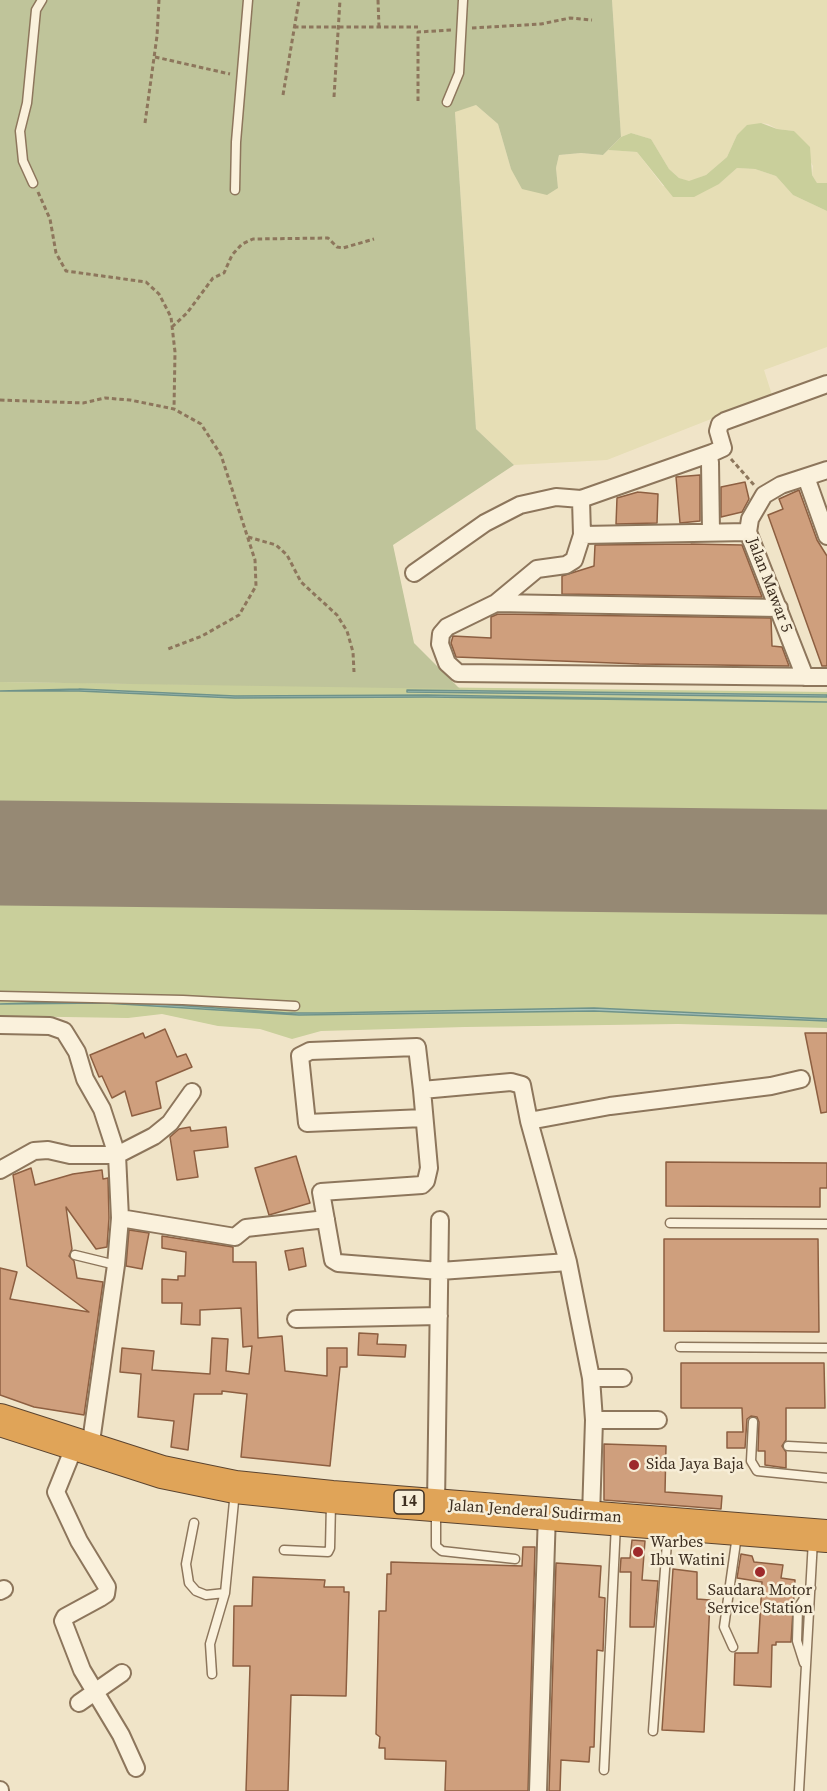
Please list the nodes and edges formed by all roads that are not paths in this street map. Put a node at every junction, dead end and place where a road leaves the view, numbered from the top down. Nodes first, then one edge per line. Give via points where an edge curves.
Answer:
1 (42, 0) edge
2 (248, 0) edge
3 (463, 0) edge
4 (447, 102) dead end
5 (33, 183) road end
6 (235, 190) dead end
7 (827, 384) edge
8 (710, 462) dead end
9 (827, 470) edge
10 (806, 477) junction
11 (581, 499) junction
12 (711, 532) junction
13 (748, 532) junction
14 (582, 535) junction
15 (827, 536) edge
16 (414, 573) dead end
17 (496, 603) junction
18 (779, 608) junction
19 (805, 677) junction
20 (827, 677) edge
21 (0, 996) edge
22 (295, 1006) dead end
23 (0, 1025) edge
24 (801, 1079) dead end
25 (422, 1090) junction
26 (192, 1092) dead end
27 (424, 1118) junction
28 (529, 1121) junction
29 (117, 1155) junction
30 (0, 1170) edge
31 (120, 1218) junction
32 (326, 1219) junction
33 (440, 1220) dead end
34 (670, 1223) dead end
35 (827, 1224) edge
36 (75, 1255) dead end
37 (568, 1262) junction
38 (116, 1265) junction
39 (440, 1272) junction
40 (439, 1316) junction
41 (296, 1319) dead end
42 (681, 1347) dead end
43 (827, 1348) edge
44 (591, 1378) junction
45 (623, 1378) dead end
46 (0, 1420) edge
47 (594, 1420) junction
48 (658, 1420) dead end
49 (753, 1422) dead end
50 (788, 1446) dead end
51 (83, 1447) junction
52 (827, 1448) edge
53 (827, 1478) edge
54 (235, 1487) junction
55 (332, 1497) junction
56 (436, 1504) junction
57 (547, 1513) junction
58 (604, 1517) junction
59 (668, 1522) junction
60 (194, 1523) dead end
61 (738, 1528) junction
62 (820, 1535) edge
63 (284, 1550) dead end
64 (515, 1558) dead end
65 (225, 1593) junction
66 (733, 1647) dead end
67 (122, 1673) dead end
68 (212, 1674) dead end
69 (95, 1692) junction
70 (79, 1703) dead end
71 (653, 1731) dead end
72 (136, 1768) dead end
73 (604, 1770) dead end
74 (538, 1791) edge
75 (799, 1791) edge

1 - 5 lane via 36,10 27,103 20,131 27,173
2 - 6 lane
3 - 4 lane via 459,73
7 - 11 street via 720,424 723,448
8 - 12 street
9 - 10 street
10 - 13 street, Jalan Mawar 5 via 764,495 750,519
10 - 15 street
11 - 14 street
11 - 16 street via 556,497 520,505 484,523
12 - 13 street
12 - 14 street
13 - 18 street, Jalan Mawar 5
14 - 17 street via 570,563 537,569
17 - 18 street
17 - 19 street via 463,617 441,634 443,654 458,673
18 - 19 street, Jalan Mawar 5
19 - 20 street
21 - 22 lane via 183,999
23 - 29 street via 50,1026 63,1031 77,1052 85,1079 102,1109
24 - 28 street
25 - 27 street
25 - 27 street via 417,1047 310,1051 300,1056 307,1123
25 - 28 street via 517,1083 523,1090
26 - 29 street via 170,1123
27 - 32 street via 429,1174 422,1185 321,1192
28 - 37 street
29 - 30 street via 34,1151
29 - 31 street
31 - 32 street via 235,1237 246,1228
31 - 38 street
32 - 39 street via 332,1258 338,1263
33 - 39 street
34 - 35 lane
36 - 38 lane
37 - 39 street
37 - 44 street
38 - 51 street
39 - 40 street
40 - 41 street
40 - 56 street
42 - 43 lane
44 - 45 street
44 - 47 street
46 - 51 highway, Jalan Jenderal Sudirman / 14
47 - 48 street
47 - 58 street
49 - 53 lane via 752,1466 765,1474
50 - 52 lane
51 - 54 highway, Jalan Jenderal Sudirman / 14 via 162,1472
51 - 69 street via 56,1492 107,1587 106,1594 63,1621
54 - 55 highway, Jalan Jenderal Sudirman / 14
54 - 65 lane
55 - 56 highway, Jalan Jenderal Sudirman / 14
55 - 63 lane via 328,1552
56 - 57 highway, Jalan Jenderal Sudirman / 14
56 - 64 lane via 436,1545 442,1551
57 - 58 highway, Jalan Jenderal Sudirman / 14
57 - 74 street
58 - 59 highway, Jalan Jenderal Sudirman / 14
58 - 73 lane
59 - 61 highway, Jalan Jenderal Sudirman / 14
59 - 71 lane
60 - 65 lane via 186,1564 189,1583 206,1594
61 - 62 highway, Jalan Jenderal Sudirman / 14
61 - 66 lane via 724,1627
62 - 75 lane via 811,1588
65 - 68 lane via 210,1644
67 - 69 street
69 - 70 street
69 - 72 street

